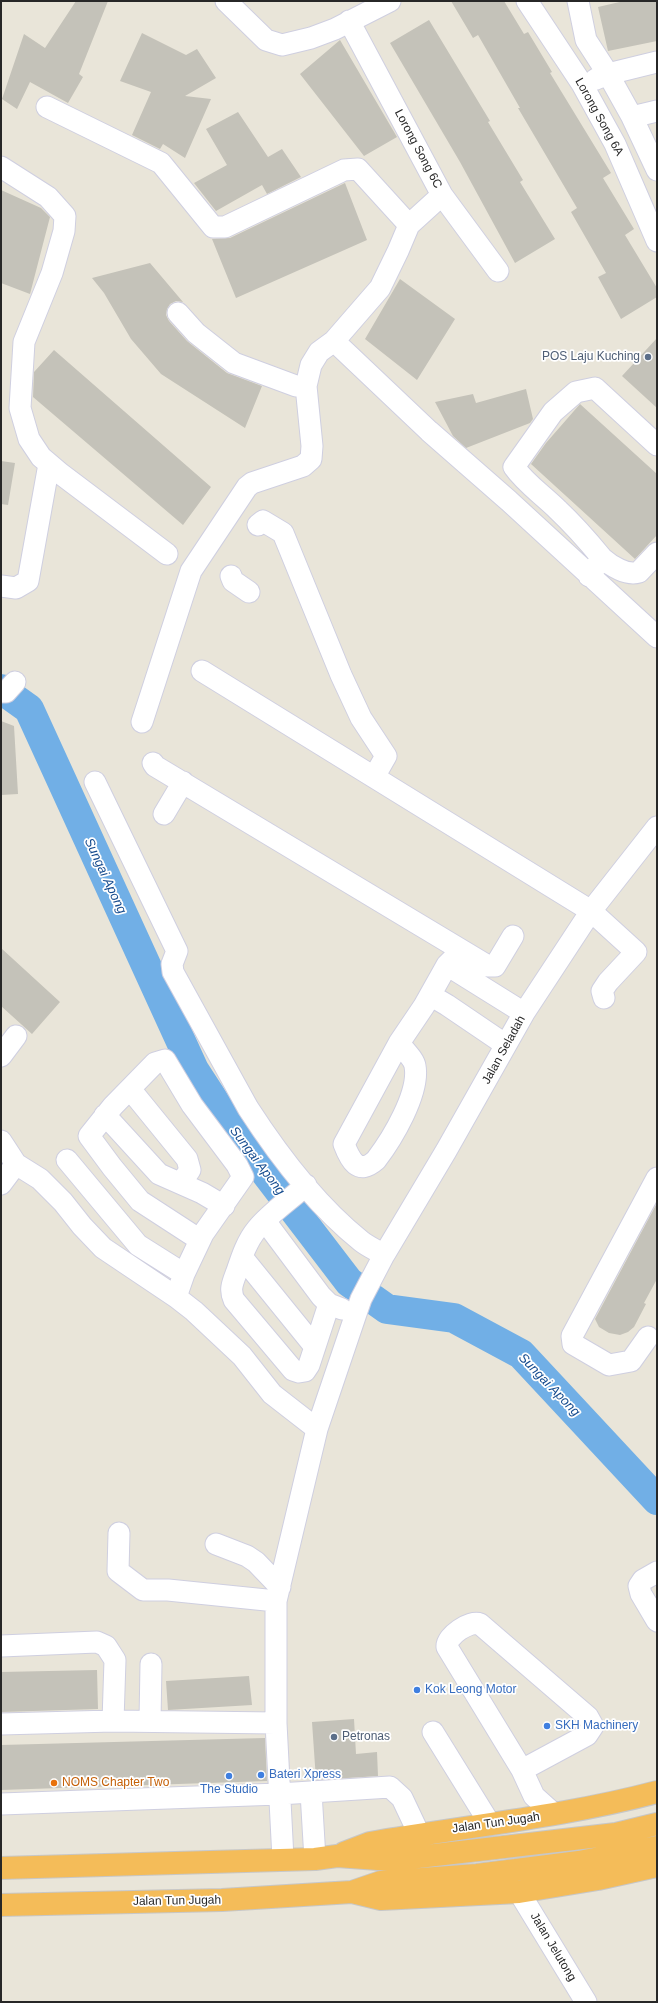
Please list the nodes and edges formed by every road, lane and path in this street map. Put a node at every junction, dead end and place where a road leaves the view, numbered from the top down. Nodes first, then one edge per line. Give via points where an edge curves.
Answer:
1 (390, 1) edge
2 (527, 1) edge
3 (578, 1) edge
4 (228, 3) edge
5 (349, 21) junction
6 (657, 62) edge
7 (608, 74) junction
8 (582, 84) junction
9 (47, 107) dead end
10 (657, 111) edge
11 (632, 117) junction
12 (1, 167) edge
13 (657, 170) edge
14 (442, 195) junction
15 (409, 225) junction
16 (657, 241) edge
17 (498, 271) dead end
18 (178, 313) dead end
19 (334, 341) junction
20 (306, 386) junction
21 (657, 445) edge
22 (49, 464) junction
23 (258, 525) dead end
24 (657, 553) edge
25 (167, 554) dead end
26 (602, 558) junction
27 (231, 576) dead end
28 (589, 576) junction
29 (1, 586) edge
30 (249, 592) dead end
31 (657, 637) edge
32 (202, 672) dead end
33 (142, 722) dead end
34 (153, 763) dead end
35 (374, 777) junction
36 (94, 782) dead end
37 (183, 782) junction
38 (164, 814) dead end
39 (657, 827) edge
40 (591, 911) junction
41 (513, 936) dead end
42 (454, 958) junction
43 (430, 995) junction
44 (604, 998) dead end
45 (524, 1013) junction
46 (399, 1043) junction
47 (506, 1045) junction
48 (130, 1089) junction
49 (105, 1116) junction
50 (1, 1141) edge
51 (67, 1160) dead end
52 (16, 1164) junction
53 (112, 1167) junction
54 (159, 1174) junction
55 (657, 1178) edge
56 (181, 1183) junction
57 (1, 1184) edge
58 (305, 1185) junction
59 (91, 1189) junction
60 (140, 1201) junction
61 (224, 1206) junction
62 (271, 1215) junction
63 (200, 1240) junction
64 (384, 1255) junction
65 (242, 1257) junction
66 (184, 1274) junction
67 (176, 1297) junction
68 (362, 1298) junction
69 (329, 1304) junction
70 (654, 1334) edge
71 (315, 1347) junction
72 (317, 1429) junction
73 (119, 1533) dead end
74 (216, 1544) dead end
75 (657, 1572) edge
76 (278, 1594) junction
77 (657, 1621) edge
78 (1, 1646) edge
79 (151, 1664) dead end
80 (113, 1721) junction
81 (150, 1721) junction
82 (276, 1723) junction
83 (1, 1724) edge
84 (433, 1732) dead end
85 (522, 1770) junction
86 (311, 1792) junction
87 (657, 1792) edge
88 (279, 1794) junction
89 (1, 1804) edge
90 (554, 1814) junction
91 (490, 1824) junction
92 (657, 1824) edge
93 (419, 1834) junction
94 (657, 1847) edge
95 (337, 1856) junction
96 (282, 1859) junction
97 (315, 1859) junction
98 (657, 1866) edge
99 (1, 1868) edge
100 (352, 1892) junction
101 (519, 1892) junction
102 (1, 1905) edge
103 (586, 2002) edge

1 - 5 street
2 - 8 street, Lorong Song 6A
3 - 7 street via 586,40
4 - 5 street via 266,40 282,45 311,38
5 - 14 street, Lorong Song 6C
6 - 7 street
7 - 8 street
7 - 11 street
8 - 16 street, Lorong Song 6A via 615,144
9 - 15 street via 161,163 212,227 225,227 344,170 358,169
10 - 11 street
11 - 13 street
12 - 22 street via 48,197 65,216 64,231 52,273 24,342 20,408 28,439
14 - 15 street
14 - 17 street, Lorong Song 6C
15 - 19 street via 380,288
18 - 20 street via 196,333 234,363 296,386
19 - 20 street via 319,352 310,365
19 - 28 street
20 - 33 street via 311,459 303,466 246,487 191,571
21 - 26 street via 595,388 576,392 553,412 514,467 524,481 558,509 589,540
22 - 25 street
22 - 29 street via 28,581 16,588
23 - 35 street via 263,521 284,533 341,675 361,718 386,756
24 - 26 street via 635,573 612,567
26 - 28 street
27 - 30 street via 233,581
28 - 31 street
32 - 35 street
34 - 37 street
35 - 40 street
36 - 58 street via 177,950 172,964 174,972 248,1108
37 - 38 street
37 - 42 street
39 - 40 street, Jalan Seladah
40 - 44 street via 636,952 608,982 602,991
40 - 45 street, Jalan Seladah
41 - 42 street via 495,966
42 - 43 street
42 - 45 street
43 - 46 street
43 - 47 street
45 - 47 street, Jalan Seladah
46 - 46 street via 415,1065 415,1081 410,1100 376,1160 369,1166 360,1166 350,1160 344,1144
47 - 64 street, Jalan Seladah
48 - 49 street
48 - 56 street via 187,1159 190,1170
48 - 61 street via 156,1063 165,1060 192,1105 237,1165 243,1177
49 - 53 street via 89,1136
49 - 54 street
50 - 52 street
51 - 59 street
52 - 57 street
52 - 67 street via 40,1180 63,1202 103,1248
53 - 59 street
53 - 60 street
54 - 56 street
54 - 60 street
55 - 70 street via 572,1336 573,1344 609,1365 631,1361
56 - 61 street
58 - 62 street
58 - 64 street via 361,1241
59 - 66 street via 138,1245
60 - 63 street
61 - 63 street
62 - 65 street via 248,1242
62 - 69 street
63 - 66 street
64 - 68 street, Jalan Seladah
65 - 71 street
65 - 71 street via 230,1288 234,1300 293,1370 305,1371
66 - 67 street
67 - 72 street via 242,1356 272,1394
68 - 69 street
68 - 72 street, Jalan Seladah
69 - 71 street
72 - 76 street, Jalan Seladah
73 - 76 street via 118,1571 143,1590
74 - 76 street via 256,1562
75 - 77 street via 638,1586
76 - 82 street, Jalan Seladah
78 - 80 street via 97,1642 106,1646 116,1660
79 - 81 street
80 - 81 street
80 - 83 street
81 - 82 street
82 - 88 street, Jalan Seladah
84 - 91 street
85 - 85 street via 447,1647 449,1638 476,1622 588,1717 593,1726 587,1735
85 - 90 street via 534,1796
86 - 88 street
86 - 93 street via 390,1787 402,1798
86 - 97 street
87 - 90 highway, Jalan Tun Jugah
88 - 89 street
88 - 96 street, Jalan Seladah
90 - 91 highway, Jalan Tun Jugah
91 - 93 highway, Jalan Tun Jugah
92 - 95 highway, Jalan Tun Jugah via 616,1834 392,1860
93 - 95 highway, Jalan Tun Jugah via 370,1843
94 - 100 highway, Jalan Tun Jugah via 579,1862 477,1876 381,1882
95 - 97 highway, Jalan Tun Jugah
96 - 97 highway, Jalan Tun Jugah
96 - 99 highway, Jalan Tun Jugah
98 - 101 highway, Jalan Tun Jugah
100 - 101 highway, Jalan Tun Jugah via 381,1899
100 - 102 highway, Jalan Tun Jugah via 222,1900
101 - 103 street, Jalan Jelutong

